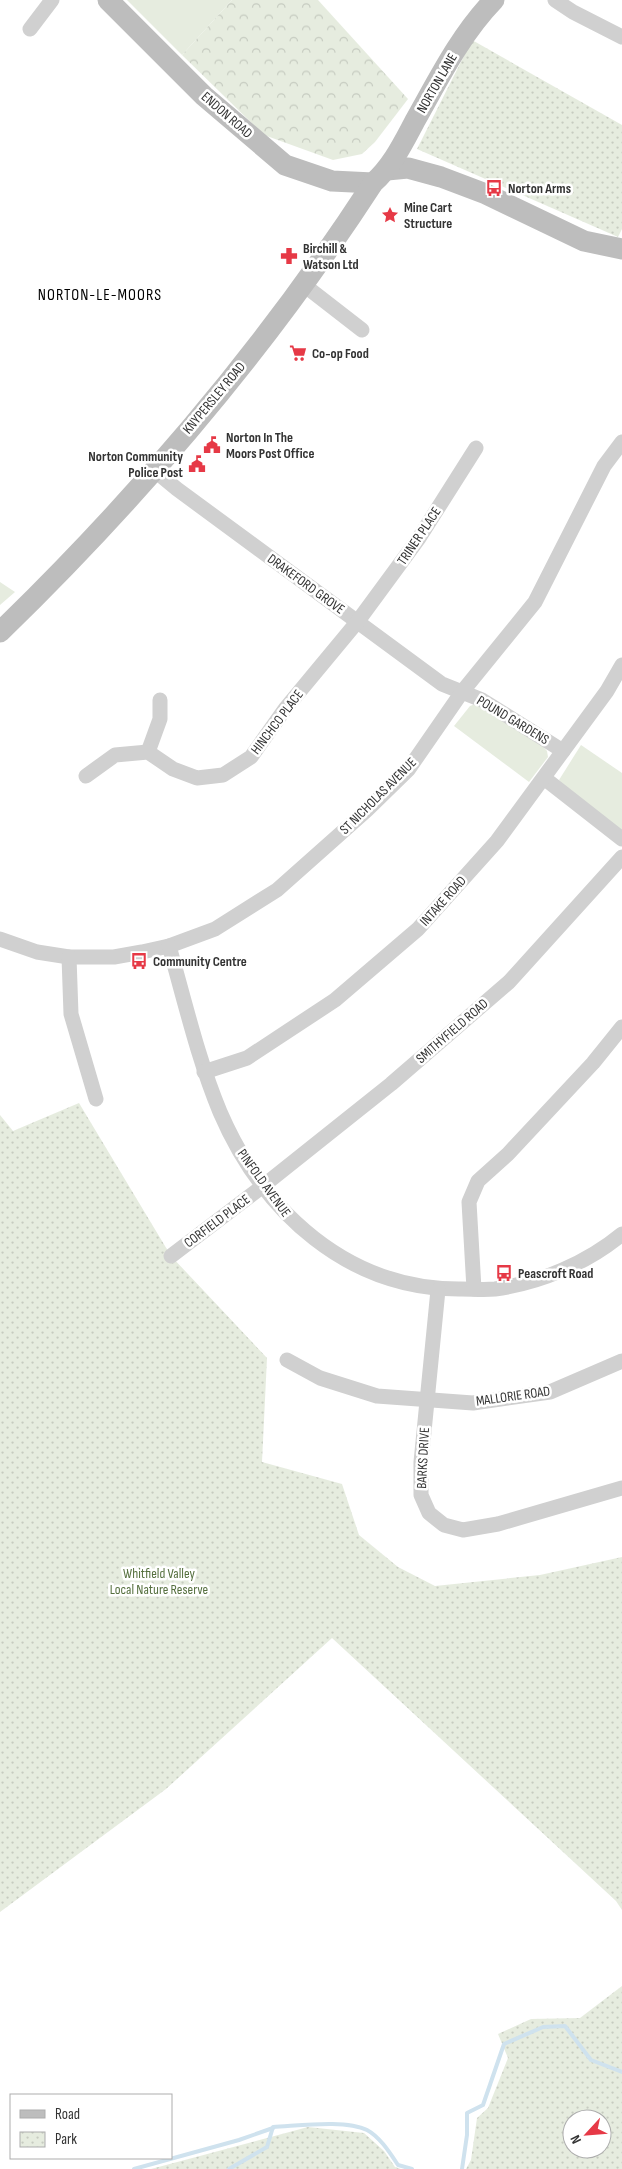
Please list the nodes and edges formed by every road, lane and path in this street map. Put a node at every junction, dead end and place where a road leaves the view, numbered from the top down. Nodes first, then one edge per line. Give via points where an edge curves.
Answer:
1 (52, 0) edge
2 (108, 0) edge
3 (494, 0) edge
4 (555, 0) edge
5 (30, 30) dead end
6 (622, 37) edge
7 (380, 177) junction
8 (622, 250) edge
9 (304, 285) junction
10 (362, 330) dead end
11 (622, 442) edge
12 (476, 448) dead end
13 (154, 470) junction
14 (358, 621) junction
15 (0, 632) edge
16 (622, 665) edge
17 (462, 692) junction
18 (160, 700) dead end
19 (563, 751) junction
20 (148, 752) junction
21 (86, 776) dead end
22 (544, 778) junction
23 (622, 839) edge
24 (622, 857) edge
25 (0, 939) edge
26 (169, 946) junction
27 (69, 957) junction
28 (622, 1027) edge
29 (204, 1072) junction
30 (96, 1099) dead end
31 (264, 1186) junction
32 (622, 1234) edge
33 (171, 1256) dead end
34 (474, 1289) junction
35 (438, 1290) junction
36 (287, 1360) dead end
37 (622, 1361) edge
38 (427, 1400) junction
39 (622, 1488) edge

1 - 5 street
2 - 7 street, ENDON ROAD via 204,96 285,165 332,181
3 - 7 street, NORTON LANE via 450,56 403,144
4 - 6 street
7 - 8 street, ENDON ROAD via 408,168 436,176 486,194 584,241
7 - 9 street, KNYPERSLEY ROAD
9 - 10 street
9 - 13 street, KNYPERSLEY ROAD
11 - 17 street, ST NICHOLAS AVENUE via 604,466 534,602
12 - 14 street, TRINER PLACE via 419,538
13 - 14 street, DRAKEFORD GROVE
13 - 15 street, KNYPERSLEY ROAD
14 - 17 street, DRAKEFORD GROVE via 442,684
14 - 20 street, HINCHCO PLACE via 285,709 251,758 223,776 197,778 173,769
16 - 19 street, INTAKE ROAD
17 - 19 street, POUND GARDENS via 482,700
17 - 26 street, ST NICHOLAS AVENUE via 408,770 311,861 276,890 215,929
18 - 20 street via 160,719
19 - 22 street, INTAKE ROAD
20 - 21 street via 115,755
22 - 23 street
22 - 29 street, INTAKE ROAD via 497,841 418,929 335,1000 247,1058
24 - 31 street, SMITHYFIELD ROAD via 509,982 391,1084
25 - 27 street, ST NICHOLAS AVENUE via 37,952
26 - 27 street, ST NICHOLAS AVENUE via 114,956
26 - 29 street, PINFOLD AVENUE
27 - 30 street via 71,1014
28 - 34 street via 508,1154 478,1181 469,1202
29 - 31 street, PINFOLD AVENUE via 241,1154
31 - 33 street, CORFIELD PLACE
31 - 35 street, PINFOLD AVENUE via 289,1218 326,1248 392,1281
32 - 34 street, PINFOLD AVENUE via 574,1265 532,1281 494,1289
34 - 35 street, PINFOLD AVENUE
35 - 38 street, BARKS DRIVE
36 - 38 street, MALLORIE ROAD via 320,1378 376,1396
37 - 38 street, MALLORIE ROAD via 550,1392 473,1403
38 - 39 street, BARKS DRIVE via 421,1496 429,1513 444,1524 463,1530 498,1524

